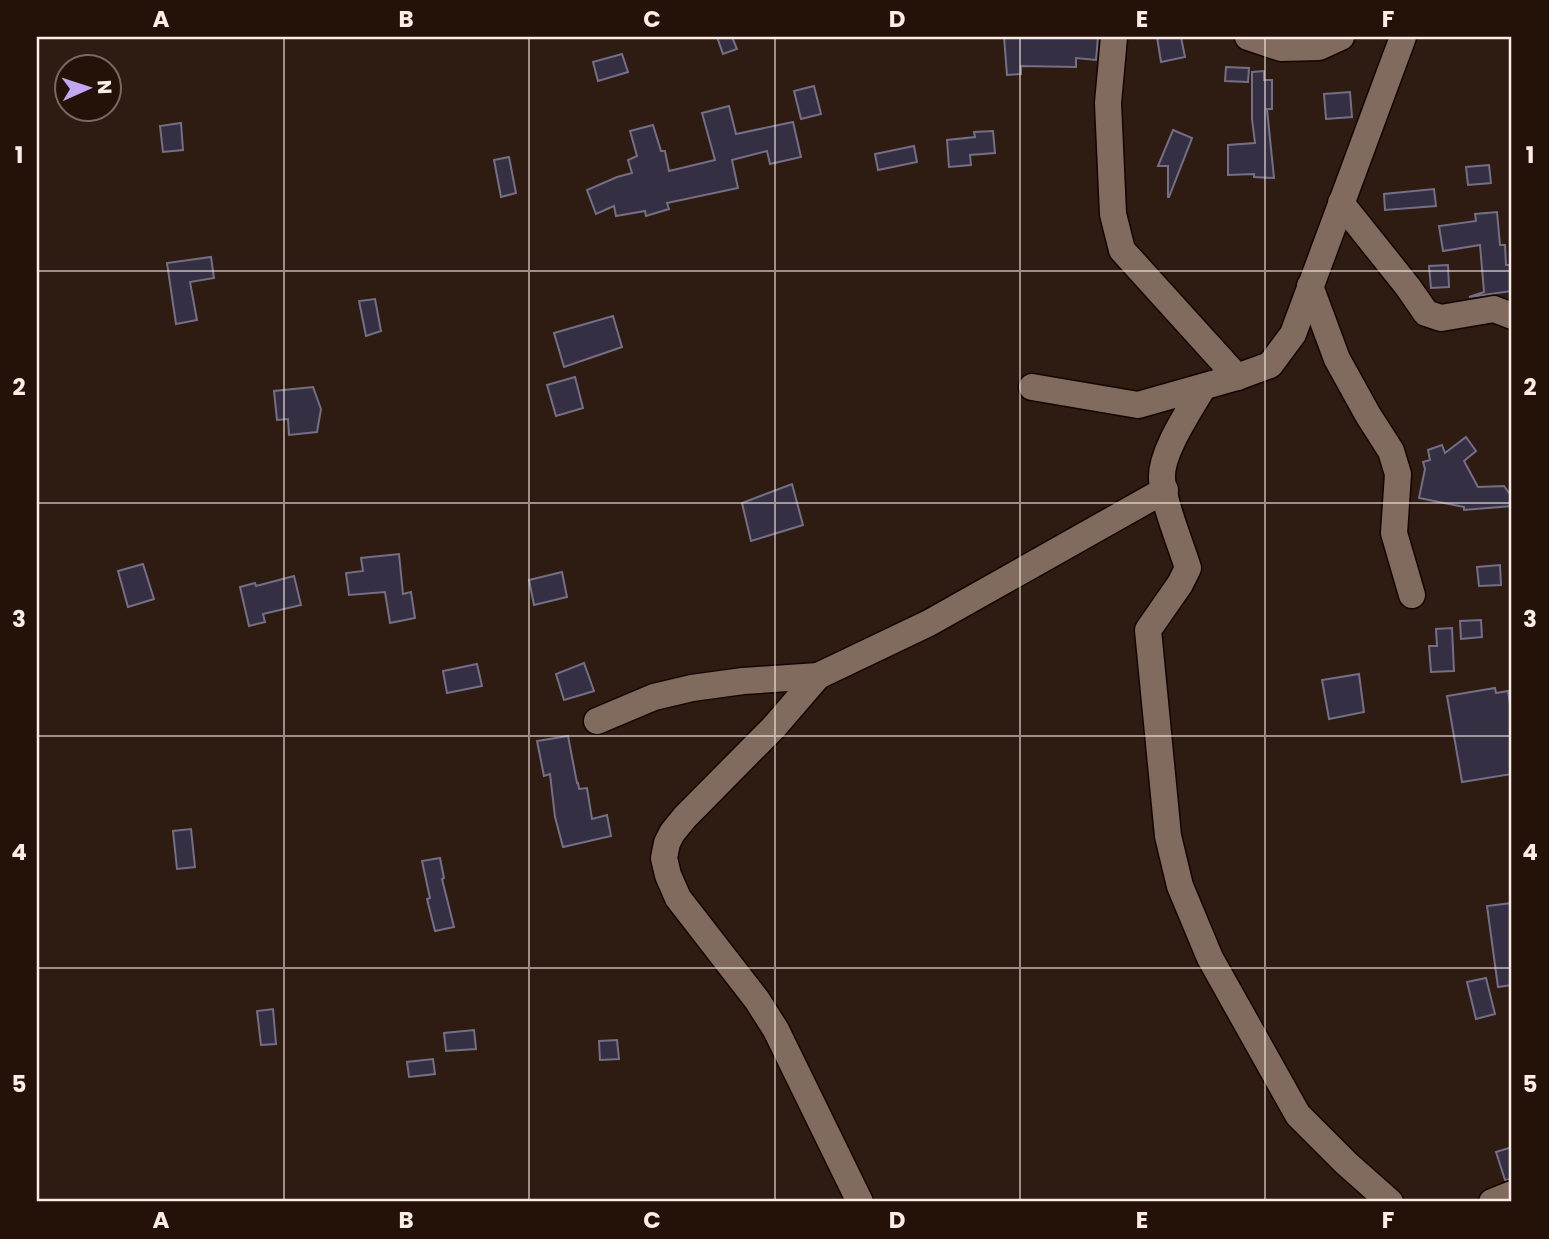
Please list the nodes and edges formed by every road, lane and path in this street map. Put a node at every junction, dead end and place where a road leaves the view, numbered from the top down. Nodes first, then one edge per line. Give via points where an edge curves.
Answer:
1 (1114, 37) edge
2 (1248, 37) edge
3 (1341, 37) edge
4 (1402, 37) edge
5 (1341, 204) junction
6 (1310, 286) junction
7 (1512, 316) edge
8 (1237, 377) junction
9 (1032, 387) dead end
10 (1203, 387) junction
11 (1165, 490) junction
12 (1412, 595) dead end
13 (818, 676) junction
14 (597, 722) dead end
15 (1512, 1194) edge
16 (860, 1202) edge
17 (1390, 1202) edge
18 (1492, 1202) edge

1 - 8 street via 1108,103 1114,214 1122,250
2 - 3 street via 1281,48 1319,47
4 - 5 street
5 - 6 street
5 - 7 street via 1426,313 1441,318 1494,309
6 - 8 street via 1293,334 1270,365
6 - 12 street via 1338,359 1391,452 1398,474 1394,533
8 - 10 street
9 - 10 street via 1138,405
10 - 11 street via 1169,448 1162,477
11 - 13 street via 929,622
11 - 17 street via 1188,568 1148,630 1168,836 1180,886 1210,958 1298,1115
13 - 14 street via 692,688 654,697
13 - 16 street via 685,817 672,833 664,858 678,898 776,1030
15 - 18 street

